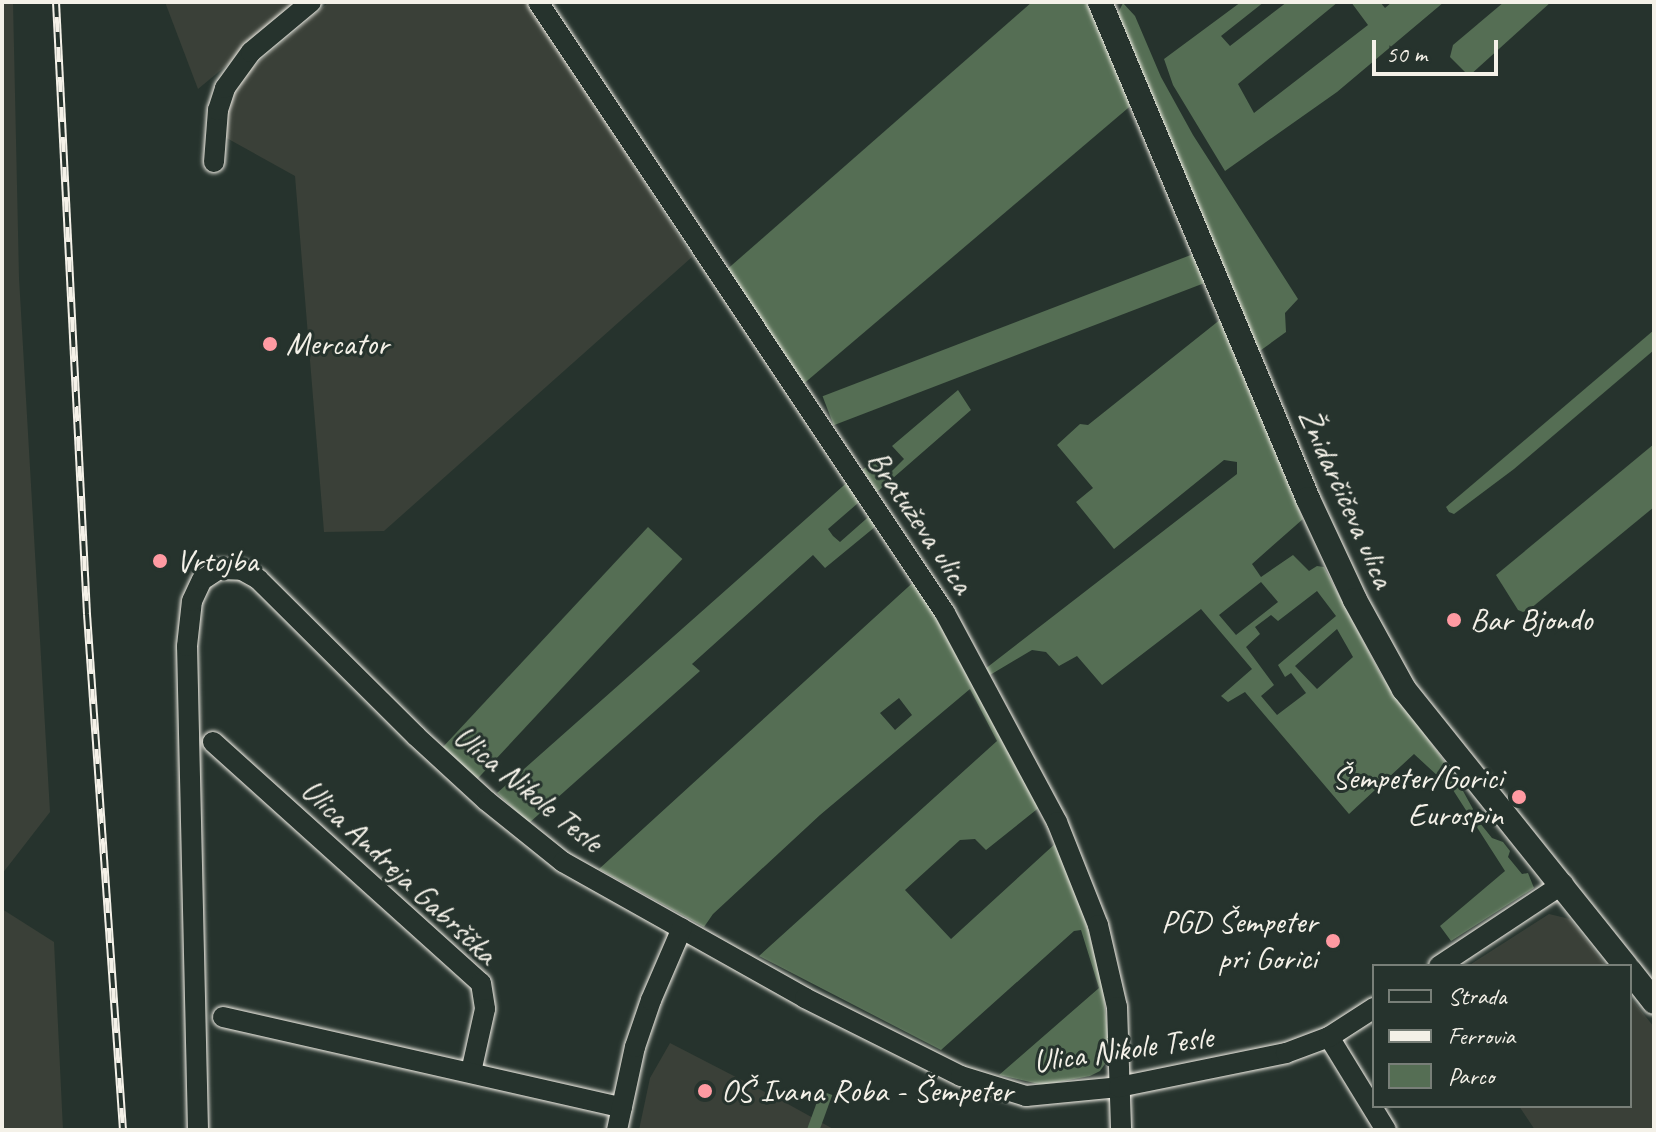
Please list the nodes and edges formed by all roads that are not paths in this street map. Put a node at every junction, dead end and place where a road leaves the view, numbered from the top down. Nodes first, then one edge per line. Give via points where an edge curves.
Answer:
1 (311, 2) edge
2 (538, 2) edge
3 (1100, 2) edge
4 (214, 162) dead end
5 (213, 742) dead end
6 (1563, 884) junction
7 (682, 928) junction
8 (1442, 964) edge
9 (1624, 964) edge
10 (1632, 974) edge
11 (1654, 1002) edge
12 (1372, 1009) edge
13 (223, 1017) dead end
14 (1329, 1037) junction
15 (471, 1072) junction
16 (1119, 1087) junction
17 (1372, 1107) edge
18 (622, 1108) junction
19 (1373, 1108) edge
20 (198, 1130) edge
21 (617, 1130) edge
22 (1121, 1130) edge
23 (1386, 1130) edge

1 - 4 street via 251,52 225,88
2 - 16 street, Bratuževa ulica via 968,655 1057,822 1098,925 1117,1007
3 - 6 street, Žnidarčičeva ulica via 1355,600 1404,689
5 - 15 street, Ulica Andreja Gabrščka via 481,983 485,1009
6 - 8 street
6 - 9 street, Žnidarčičeva ulica
7 - 16 street, Ulica Nikole Tesle via 805,998 961,1076 1026,1096
7 - 18 street via 651,1000
7 - 20 street, Ulica Nikole Tesle via 563,862 416,736 258,579 242,570 219,569 202,580 192,601 187,646
10 - 11 street
12 - 14 street, Ulica Nikole Tesle
13 - 15 street
14 - 16 street, Ulica Nikole Tesle via 1286,1053
14 - 17 street
15 - 18 street
16 - 22 street, Bratuževa ulica
18 - 21 street
19 - 23 street

